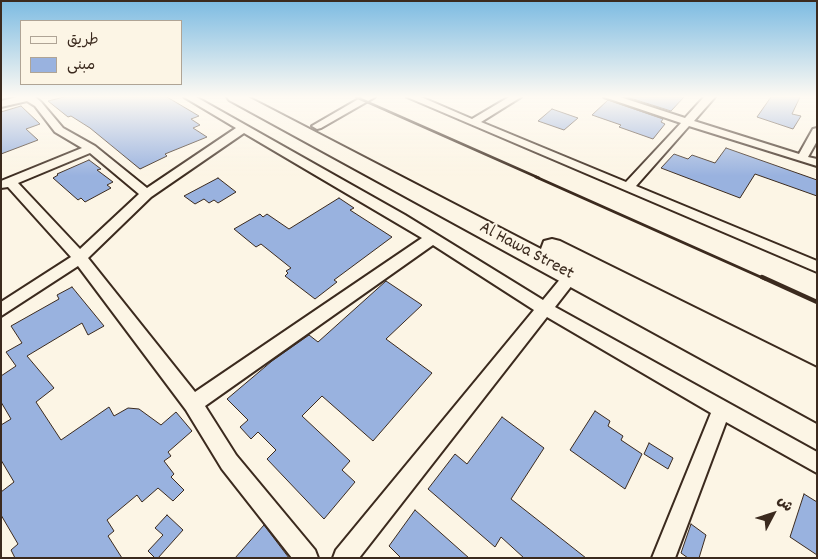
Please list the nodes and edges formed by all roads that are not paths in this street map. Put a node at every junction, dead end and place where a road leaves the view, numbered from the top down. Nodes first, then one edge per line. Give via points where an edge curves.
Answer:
1 (53, 123) edge
2 (232, 123) edge
3 (284, 123) edge
4 (312, 123) edge
5 (323, 123) edge
6 (477, 123) edge
7 (688, 123) joint
8 (318, 126) junction
9 (242, 129) junction
10 (817, 132) edge
11 (91, 148) junction
12 (802, 158) junction
13 (817, 163) edge
14 (6, 184) edge
15 (627, 188) junction
16 (147, 194) junction
17 (433, 238) junction
18 (80, 258) junction
19 (817, 267) edge
20 (571, 276) junction
21 (544, 308) junction
22 (1, 310) edge
23 (817, 383) edge
24 (194, 404) junction
25 (817, 407) edge
26 (722, 408) junction
27 (817, 463) edge
28 (307, 558) edge
29 (344, 558) edge
30 (663, 558) edge

1 - 11 street via 59,130
2 - 9 street
3 - 20 highway, Al Hawa Street
4 - 8 highway, Al Hawa Street
5 - 8 street
6 - 15 street
7 - 12 street
7 - 15 street
8 - 23 highway, Al Hawa Street
9 - 16 street
9 - 17 street
10 - 12 street
11 - 14 street
11 - 16 street
12 - 13 street
14 - 18 street
15 - 19 street
16 - 18 street
17 - 21 street
17 - 24 street
18 - 22 street
18 - 24 street
20 - 21 street
20 - 25 highway, Al Hawa Street
21 - 26 street
21 - 29 street
24 - 28 street via 229,462
26 - 27 street
26 - 30 street

